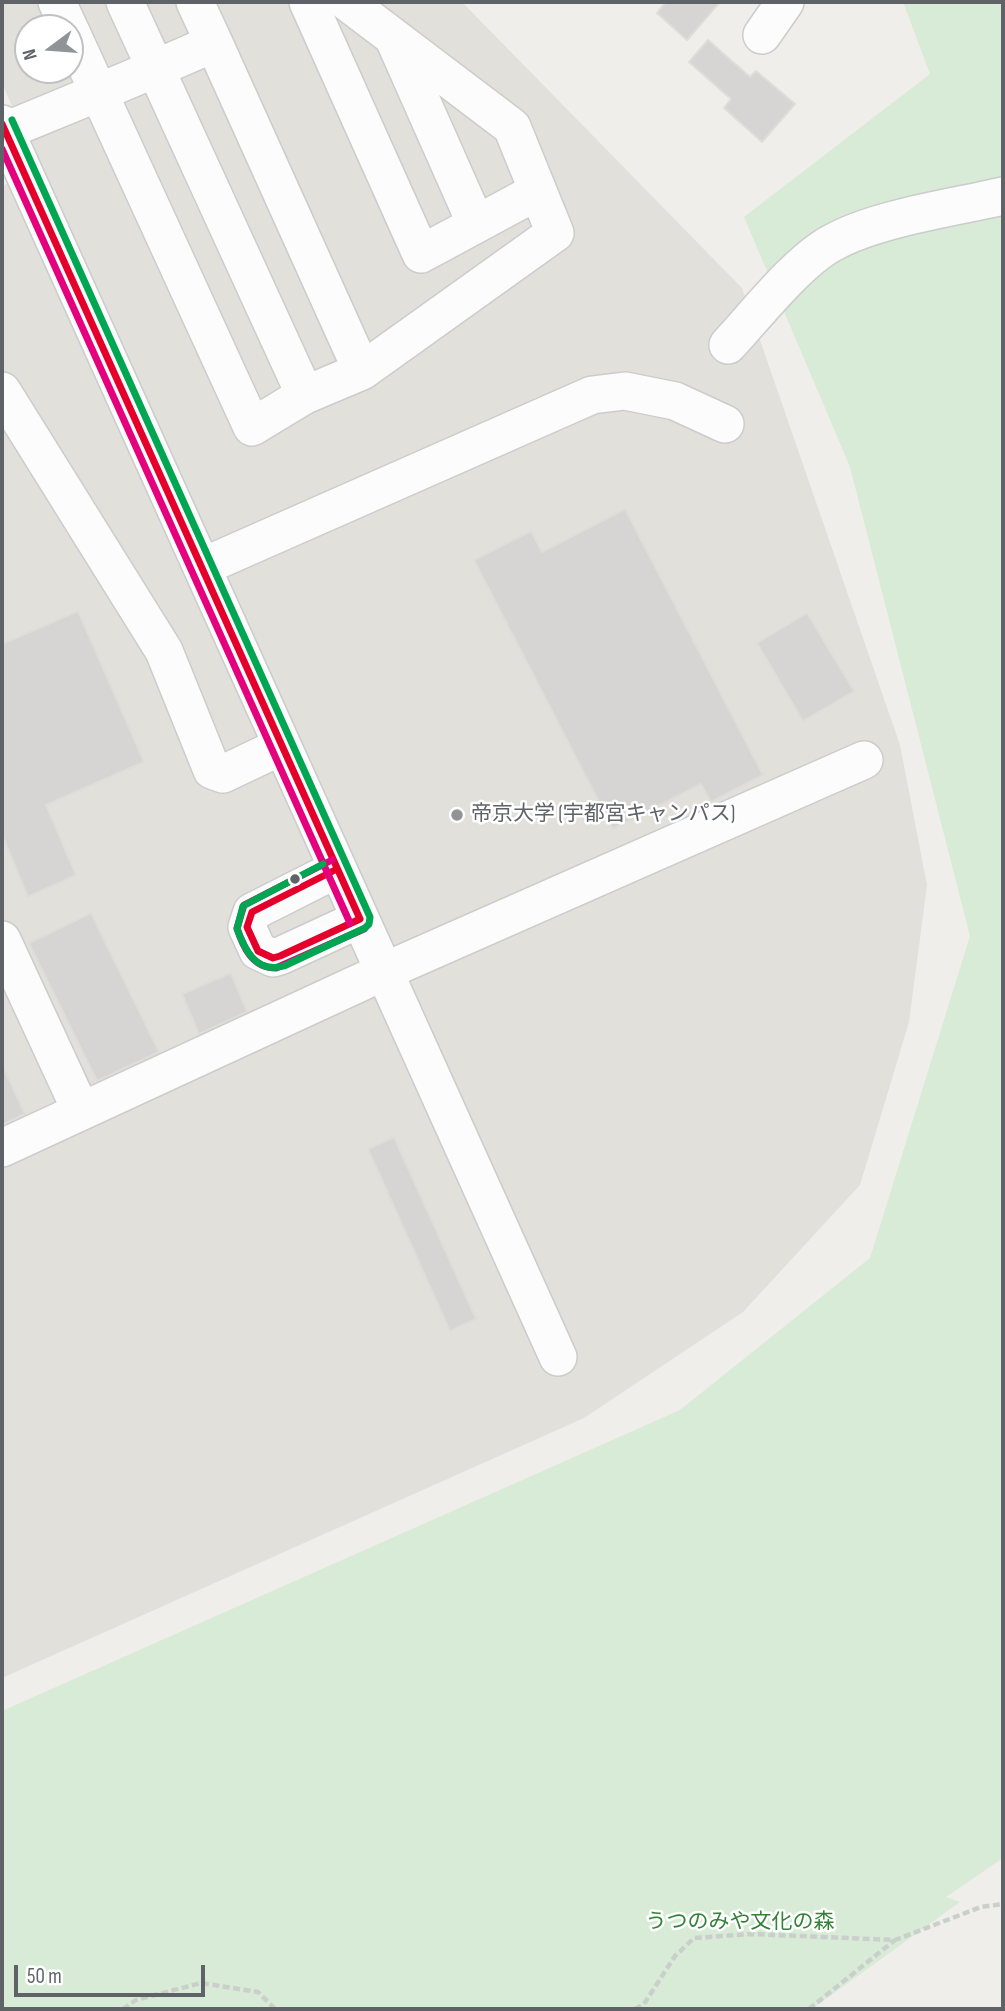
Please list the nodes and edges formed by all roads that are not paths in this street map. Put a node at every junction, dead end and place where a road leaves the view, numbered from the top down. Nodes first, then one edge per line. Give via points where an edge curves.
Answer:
1 (125, 2) edge
2 (195, 2) edge
3 (308, 2) edge
4 (347, 2) edge
5 (785, 2) edge
6 (762, 35) dead end
7 (393, 37) junction
8 (214, 43) junction
9 (84, 60) edge
10 (155, 69) junction
11 (98, 92) junction
12 (7, 146) edge
13 (538, 191) junction
14 (1003, 196) edge
15 (476, 224) junction
16 (728, 345) dead end
17 (362, 371) junction
18 (2, 391) edge
19 (304, 396) junction
20 (725, 424) dead end
21 (201, 567) junction
22 (282, 746) junction
23 (864, 760) dead end
24 (337, 869) junction
25 (360, 919) junction
26 (2, 940) edge
27 (383, 972) junction
28 (81, 1111) junction
29 (2, 1147) edge
30 (558, 1357) dead end

1 - 10 street
2 - 8 street
3 - 15 street via 421,254
4 - 7 street
5 - 6 street
7 - 13 street via 512,127
7 - 15 street
8 - 10 street
8 - 17 street
9 - 11 street
10 - 11 street
10 - 19 street
11 - 12 street
11 - 19 street via 252,427
12 - 21 street
13 - 15 street
13 - 17 street via 555,233
14 - 16 street via 875,226 831,243 804,263
17 - 19 street
18 - 22 street via 164,651 212,770 223,774
20 - 21 street via 675,401 625,391 592,395
21 - 22 street
22 - 24 street
23 - 27 street
24 - 25 street
24 - 25 street via 252,912 247,927 258,951 273,958 280,956
25 - 27 street
26 - 28 street
27 - 28 street
27 - 30 street
28 - 29 street

